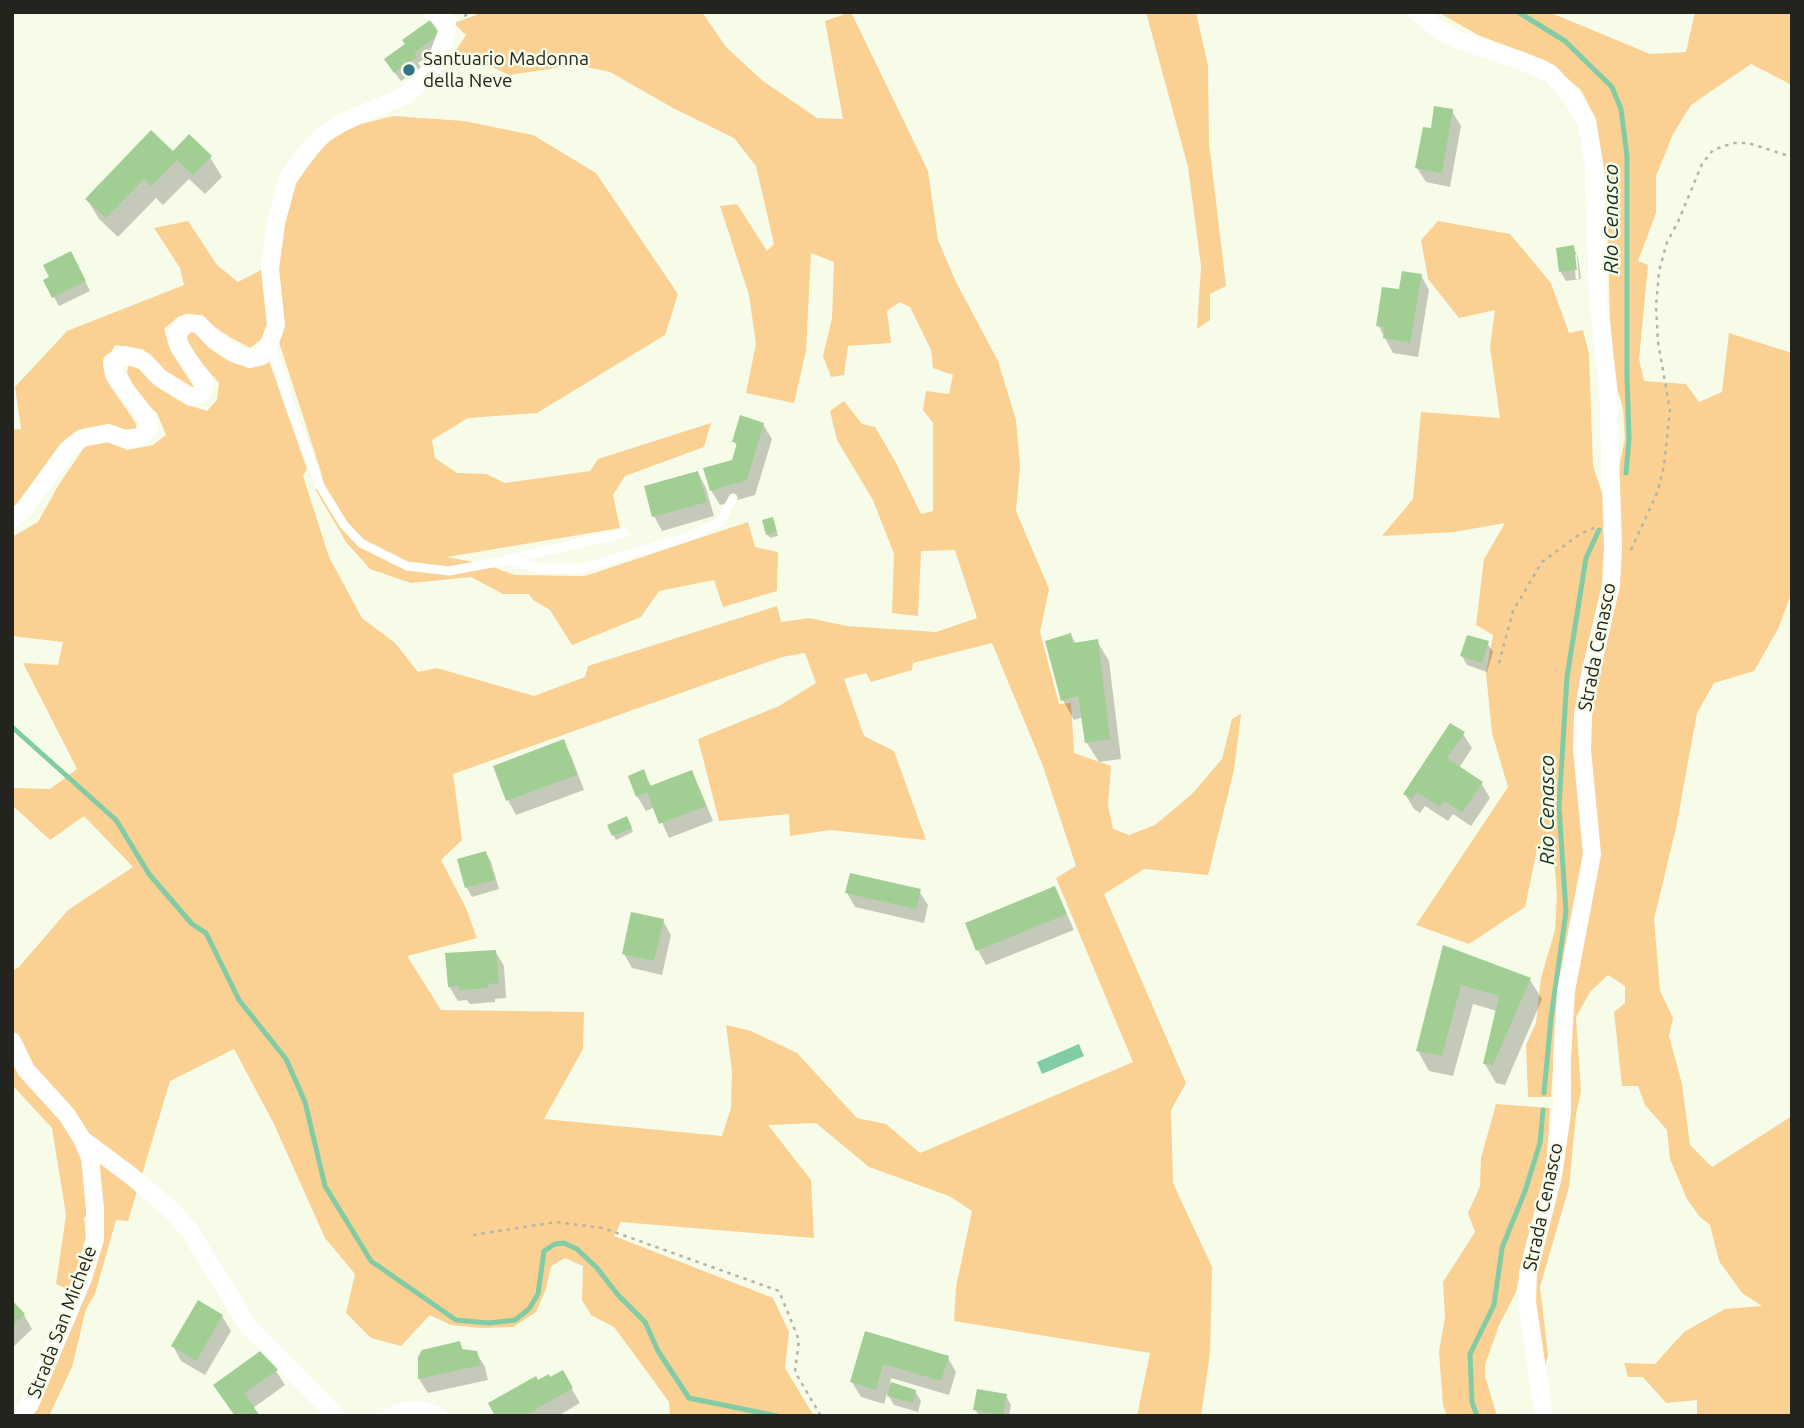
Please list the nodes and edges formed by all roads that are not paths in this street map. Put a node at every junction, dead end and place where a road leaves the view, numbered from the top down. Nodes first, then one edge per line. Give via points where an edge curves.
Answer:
1 (433, 12) edge
2 (1417, 12) edge
3 (270, 342) junction
4 (733, 498) dead end
5 (12, 520) edge
6 (624, 533) dead end
7 (508, 560) junction
8 (12, 1041) edge
9 (82, 1139) junction
10 (21, 1416) edge
11 (336, 1416) edge
12 (391, 1416) edge
13 (439, 1416) edge
14 (1544, 1416) edge

1 - 3 street via 447,22 447,32 435,65 422,80 405,96 324,134 288,179 270,268 276,325
2 - 14 street, Strada Cenasco via 1458,40 1550,73 1572,97 1587,124 1594,165 1613,548 1611,585 1583,715 1592,854 1566,991 1553,1176 1528,1273 1527,1302
3 - 5 street via 262,356 250,359 215,341 199,324 187,323 177,334 180,348 204,381 202,393 191,397 159,378 144,360 125,355 112,362 114,375 147,417 149,429 140,438 108,433 82,438
3 - 7 lane via 320,486 361,544 407,566 449,571
4 - 7 lane via 721,521 690,536 580,569 543,569
6 - 7 lane
8 - 9 street, Strada San Michele via 26,1070
9 - 10 street, Strada San Michele via 93,1177 95,1239 52,1354
9 - 11 street via 130,1175 189,1230 249,1327
12 - 13 street via 422,1410

